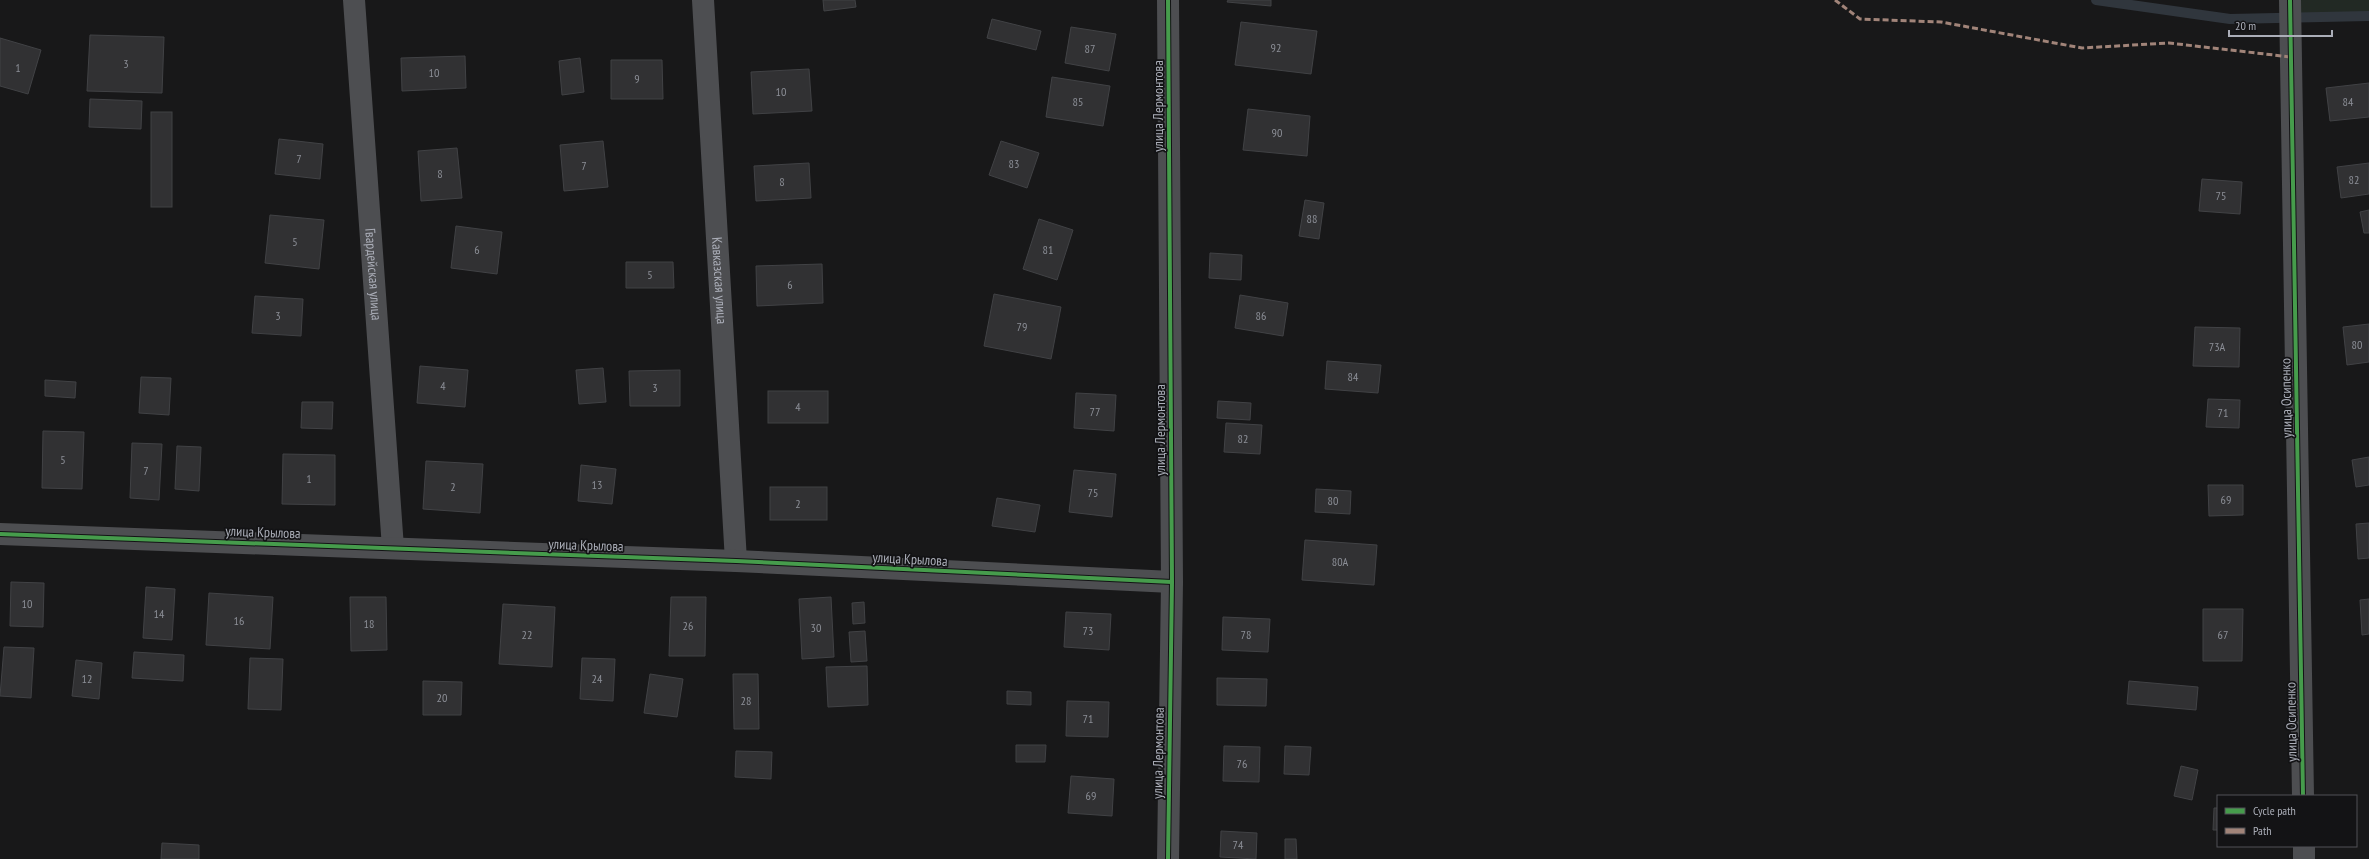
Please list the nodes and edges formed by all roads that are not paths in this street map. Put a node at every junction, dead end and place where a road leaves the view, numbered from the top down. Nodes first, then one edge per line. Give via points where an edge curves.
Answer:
1 (354, 0) edge
2 (703, 0) edge
3 (1168, 0) edge
4 (2290, 0) edge
5 (0, 534) edge
6 (393, 548) junction
7 (736, 561) junction
8 (1172, 582) junction
9 (2303, 795) edge
10 (2304, 847) edge
11 (1168, 859) edge
12 (2304, 859) edge

1 - 6 street, Гвардейская улица
2 - 7 street, Кавказская улица
3 - 8 street, улица Лермонтова
4 - 9 street, улица Осипенко
5 - 6 street, улица Крылова
6 - 7 street, улица Крылова
7 - 8 street, улица Крылова
8 - 11 street, улица Лермонтова
10 - 12 street

